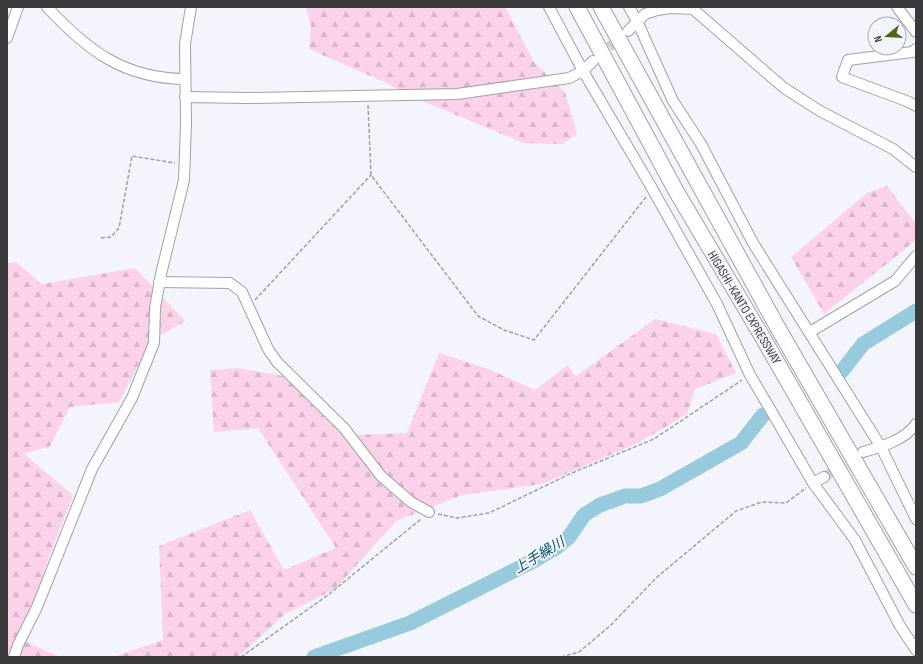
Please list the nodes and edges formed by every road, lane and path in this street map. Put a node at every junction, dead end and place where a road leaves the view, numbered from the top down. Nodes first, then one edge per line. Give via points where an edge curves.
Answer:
1 (18, 7) edge
2 (47, 7) edge
3 (191, 7) edge
4 (549, 7) edge
5 (577, 7) edge
6 (601, 7) edge
7 (629, 7) edge
8 (897, 7) edge
9 (638, 21) junction
10 (628, 31) tunnel mouth
11 (916, 32) edge
12 (7, 38) edge
13 (916, 49) edge
14 (593, 61) tunnel mouth
15 (583, 72) junction
16 (184, 79) junction
17 (368, 95) junction
18 (185, 97) junction
19 (916, 106) edge
20 (185, 164) junction
21 (916, 167) edge
22 (371, 176) junction
23 (653, 189) junction
24 (101, 238) dead end
25 (916, 256) edge
26 (160, 282) junction
27 (248, 308) junction
28 (810, 332) junction
29 (750, 375) junction
30 (916, 424) edge
31 (881, 447) junction
32 (863, 452) tunnel mouth
33 (824, 477) tunnel mouth
34 (813, 483) junction
35 (429, 512) junction
36 (916, 519) edge
37 (916, 567) edge
38 (916, 605) edge
39 (916, 650) edge
40 (14, 657) edge
41 (241, 657) edge
42 (561, 657) edge

1 - 12 street
2 - 16 street via 90,49 134,72 161,79
3 - 16 street via 185,44
4 - 15 street
5 - 38 highway, HIGASHI-KANTO EXPRESSWAY via 676,191
6 - 37 highway, HIGASHI-KANTO EXPRESSWAY via 778,328
7 - 9 street
8 - 11 street
9 - 10 street
9 - 21 street via 645,14 657,10 693,9 784,88 820,111 893,149
9 - 28 street via 673,101 701,144 754,243
13 - 19 street via 912,52 848,60 842,77
14 - 15 street
15 - 17 street via 569,78 456,94
15 - 23 street
16 - 18 street
17 - 18 street
17 - 22 path
18 - 20 street
20 - 24 path via 132,156 120,228 110,237
20 - 26 street via 184,180
22 - 23 path via 478,316 504,330 534,340
22 - 27 path
23 - 29 street via 717,304
25 - 28 street via 895,281
26 - 27 street via 230,283 242,292
26 - 40 street via 155,308 154,343 132,398 92,469 37,607
27 - 35 street via 277,362 344,428 381,476 411,502
28 - 31 street
29 - 34 street
29 - 35 path via 654,439 572,473 489,513 457,518
30 - 31 street via 908,433
31 - 32 street
31 - 36 street
33 - 34 street
34 - 39 street via 855,540 900,626
34 - 42 path via 786,503 762,502 736,511 656,578 610,626 579,652
35 - 41 path via 332,592

